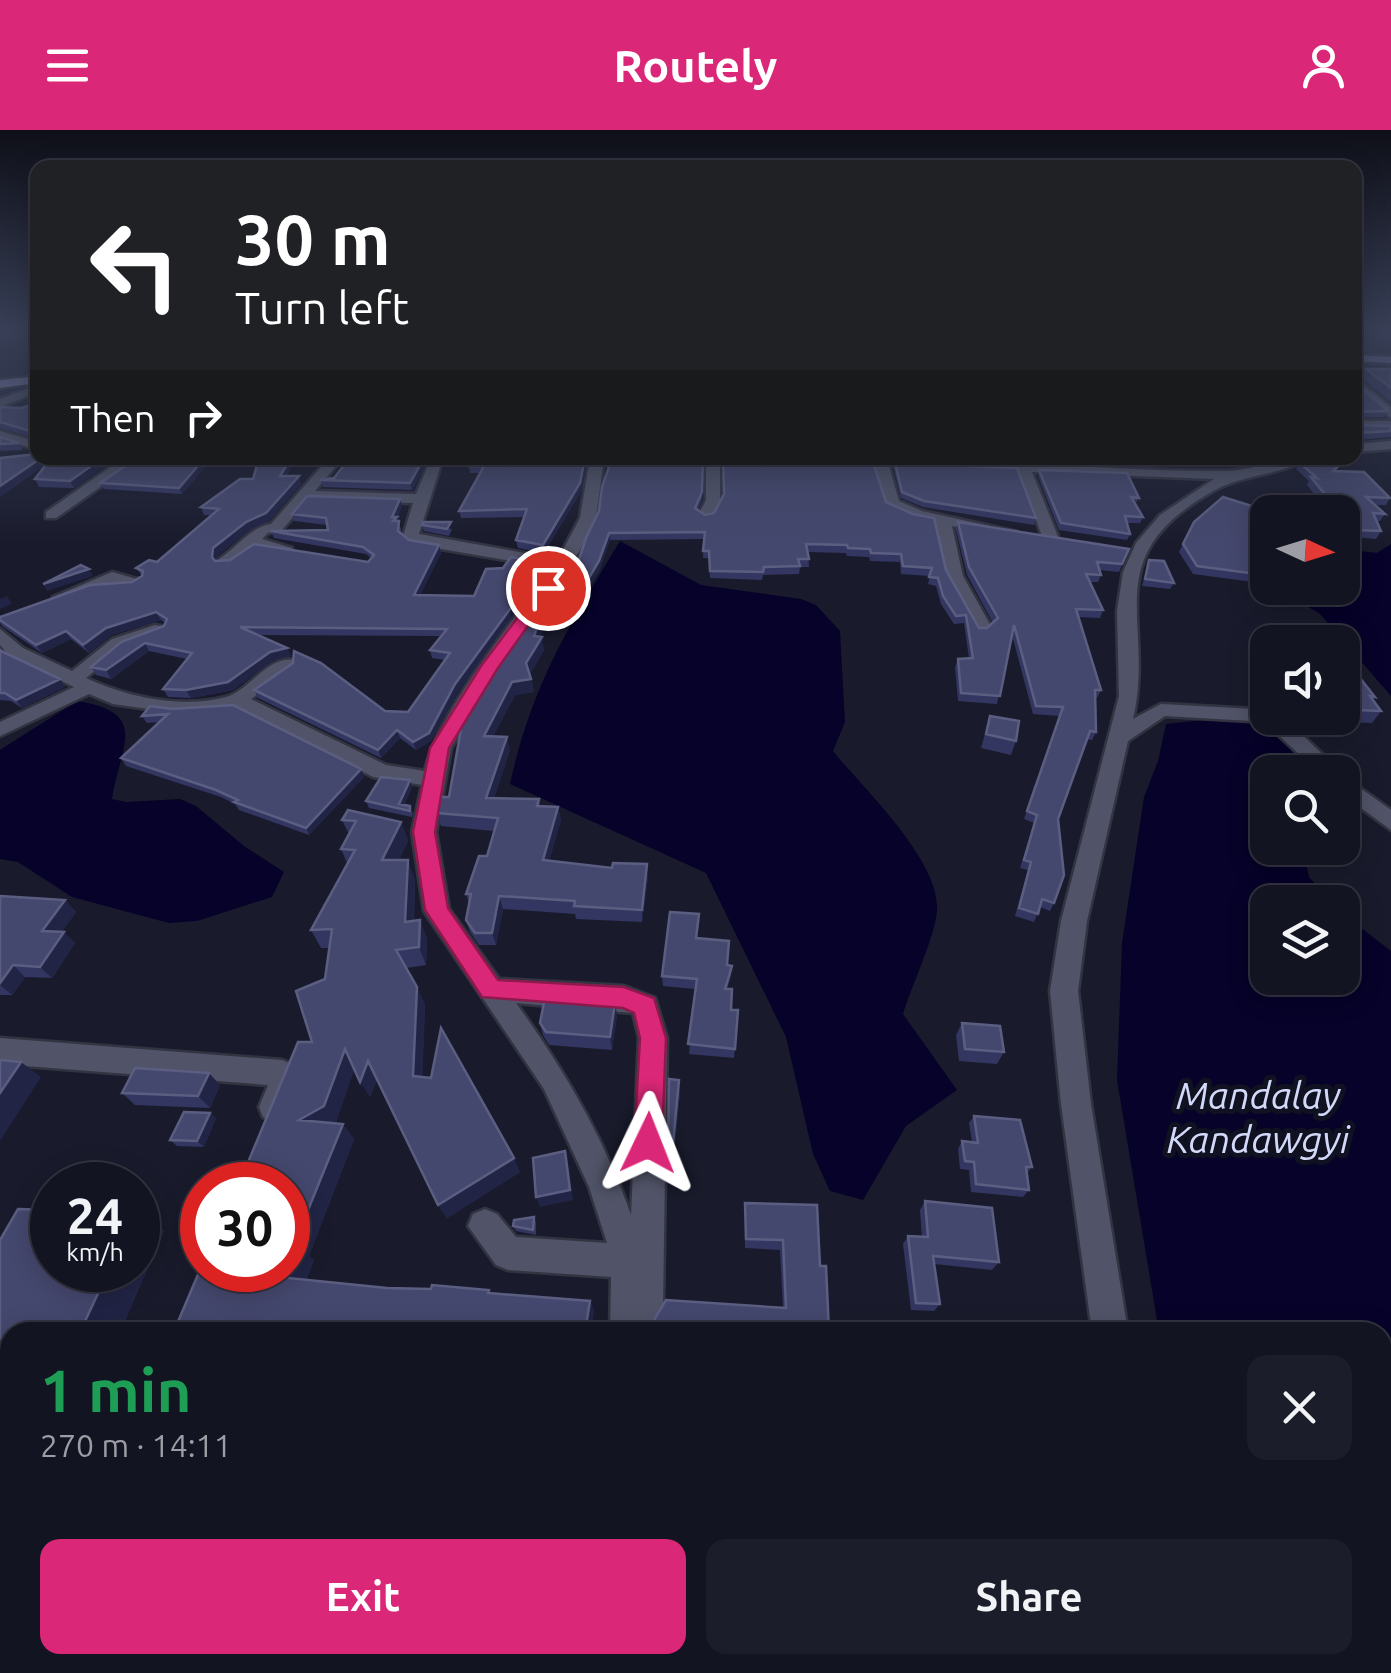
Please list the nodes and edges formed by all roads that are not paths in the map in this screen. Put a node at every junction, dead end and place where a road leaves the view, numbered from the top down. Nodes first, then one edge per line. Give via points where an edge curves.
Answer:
1 (1362, 425) edge
2 (1391, 425) edge
3 (0, 434) edge
4 (30, 443) edge
5 (1391, 445) edge
6 (1362, 447) edge
7 (122, 465) edge
8 (330, 465) edge
9 (435, 465) edge
10 (596, 465) edge
11 (713, 465) edge
12 (882, 465) edge
13 (1028, 465) edge
14 (1143, 465) edge
15 (1273, 465) edge
16 (1232, 475) junction
17 (302, 495) junction
18 (424, 499) junction
19 (706, 514) edge
20 (52, 515) dead end
21 (943, 518) junction
22 (1051, 539) junction
23 (1069, 541) edge
24 (252, 544) junction
25 (299, 553) edge
26 (225, 562) edge
27 (560, 564) junction
28 (136, 581) edge
29 (45, 604) edge
30 (159, 628) edge
31 (983, 628) edge
32 (0, 634) edge
33 (287, 664) edge
34 (80, 684) junction
35 (240, 702) junction
36 (0, 730) edge
37 (1122, 736) junction
38 (1312, 755) edge
39 (432, 779) junction
40 (1360, 797) edge
41 (1391, 822) edge
42 (393, 825) edge
43 (424, 832) junction
44 (491, 990) junction
45 (0, 1050) edge
46 (261, 1137) edge
47 (485, 1226) dead end
48 (626, 1261) junction
49 (637, 1317) edge
50 (1109, 1322) edge

1 - 2 street
3 - 4 street
5 - 6 street
7 - 20 street
8 - 17 street
9 - 18 street
10 - 27 street via 588,518
11 - 19 street
12 - 21 street via 892,504
13 - 22 street via 1026,482
14 - 16 street
15 - 16 street
16 - 37 street via 1165,518 1131,550 1129,696
17 - 18 street
17 - 24 street via 283,528 264,530
18 - 27 street via 411,527 418,541
21 - 22 street
21 - 31 street via 952,573
22 - 23 street
24 - 25 street
24 - 26 street
27 - 39 street via 456,720
28 - 29 street via 102,580
30 - 34 street via 118,642
32 - 34 street via 16,652
33 - 35 street
34 - 35 street via 141,704
34 - 36 street
35 - 39 street via 382,772
37 - 38 street via 1160,710 1254,715 1281,726
37 - 50 street via 1074,921 1064,991
39 - 43 street
40 - 41 street
42 - 43 street
43 - 44 street via 437,910
44 - 48 street via 554,1080 604,1183
44 - 49 street via 624,998 646,1006 653,1038
45 - 46 street via 282,1072 282,1089
47 - 48 street via 508,1253
48 - 49 street

